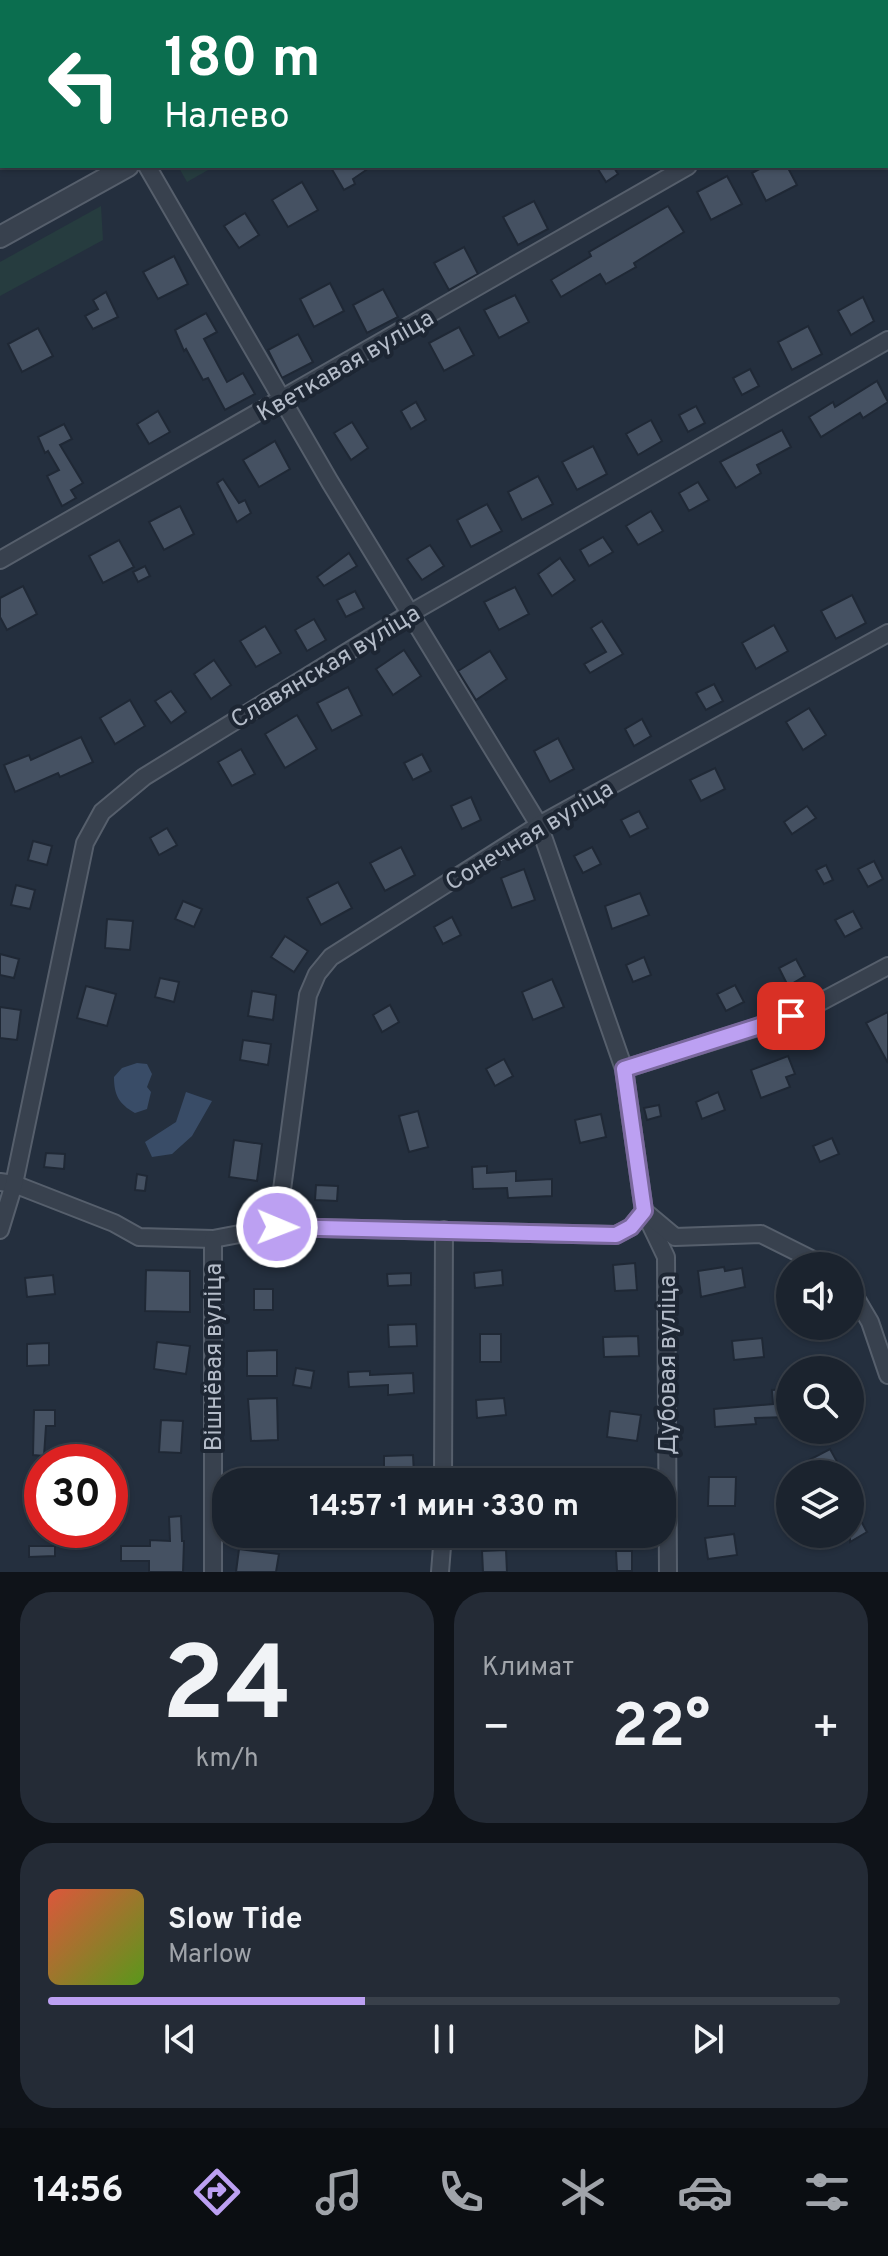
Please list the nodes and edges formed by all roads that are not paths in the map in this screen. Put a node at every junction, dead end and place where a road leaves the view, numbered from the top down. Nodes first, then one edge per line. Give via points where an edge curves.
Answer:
1 (124, 168) edge
2 (148, 168) edge
3 (685, 168) edge
4 (0, 237) edge
5 (888, 340) edge
6 (284, 400) junction
7 (0, 560) edge
8 (409, 614) junction
9 (888, 633) edge
10 (539, 825) junction
11 (888, 966) edge
12 (624, 1069) junction
13 (7, 1183) edge
14 (644, 1211) junction
15 (277, 1227) junction
16 (0, 1230) edge
17 (444, 1230) junction
18 (213, 1239) junction
19 (797, 1252) edge
20 (864, 1312) edge
21 (888, 1375) edge
22 (443, 1468) edge
23 (442, 1548) edge
24 (213, 1572) edge
25 (440, 1572) edge
26 (668, 1572) edge

1 - 4 street
2 - 6 street, Дубовая вуліца
3 - 6 street, Кветкавая вуліца
5 - 8 street, Славянская вуліца
6 - 7 street, Кветкавая вуліца
6 - 8 street, Дубовая вуліца
8 - 10 street, Дубовая вуліца
8 - 13 street, Славянская вуліца via 144,777 102,812 85,843
9 - 10 street, Сонечная вуліца
10 - 12 street, Дубовая вуліца
10 - 15 street, Сонечная вуліца via 331,957 317,974 308,995
11 - 12 street via 796,1015
12 - 14 street, Дубовая вуліца
13 - 16 street, Славянская вуліца
13 - 18 street via 139,1237
14 - 17 street via 616,1235
14 - 19 street via 675,1237 761,1234
14 - 26 street, Дубовая вуліца via 666,1257
15 - 17 street
15 - 18 street
17 - 22 street
18 - 24 street, Вішнёвая вуліца
20 - 21 street
23 - 25 street

